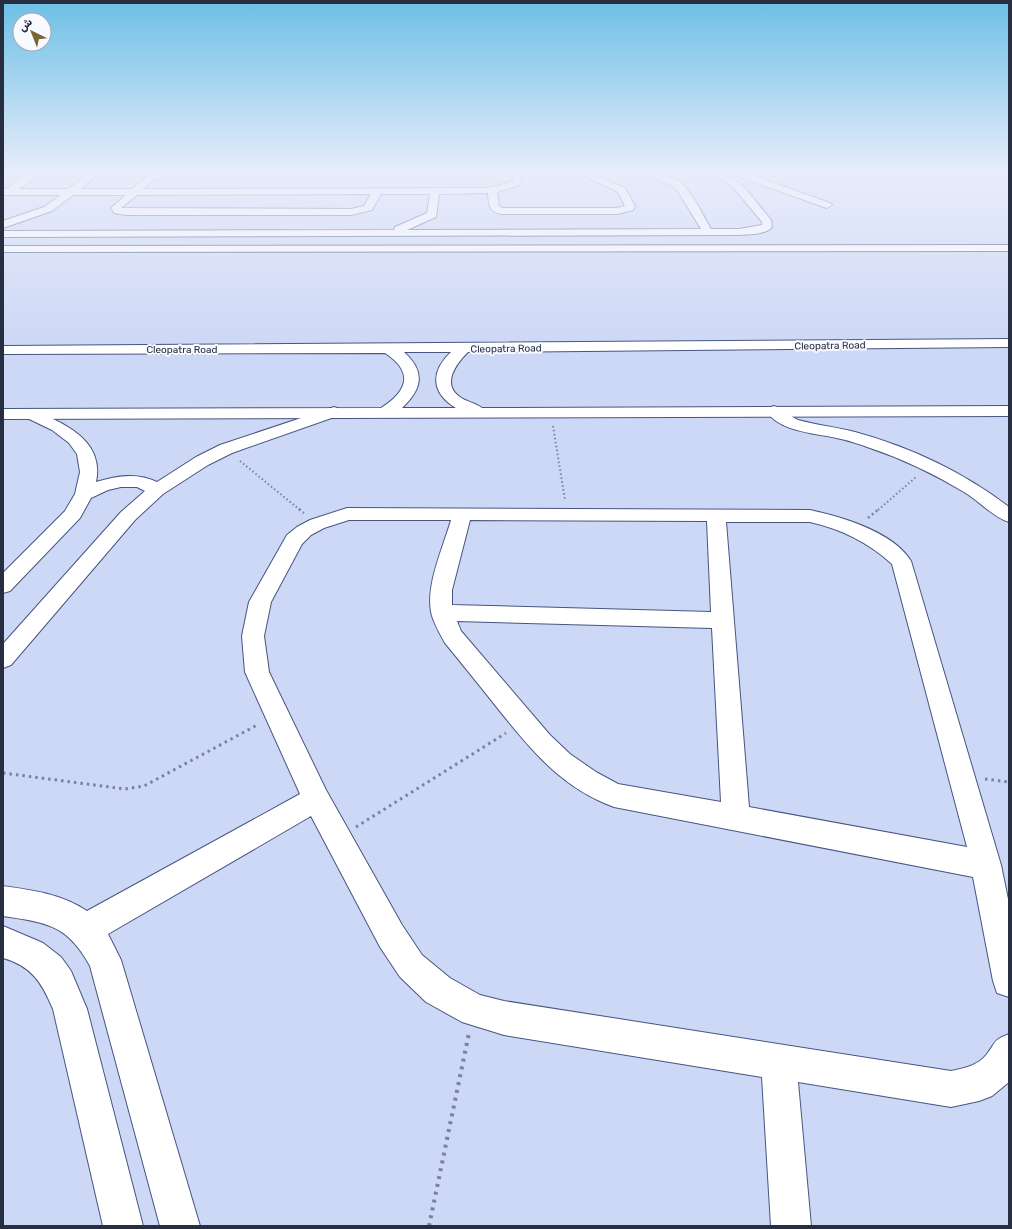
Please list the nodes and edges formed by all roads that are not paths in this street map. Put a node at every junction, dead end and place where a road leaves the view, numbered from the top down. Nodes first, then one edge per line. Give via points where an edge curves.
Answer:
1 (55, 229) edge
2 (396, 229) edge
3 (462, 229) edge
4 (669, 229) edge
5 (706, 229) edge
6 (762, 229) edge
7 (663, 232) junction
8 (708, 232) junction
9 (66, 233) junction
10 (382, 233) junction
11 (471, 233) junction
12 (3, 234) edge
13 (1009, 248) edge
14 (3, 249) edge
15 (1009, 343) edge
16 (389, 348) junction
17 (464, 348) junction
18 (4, 351) edge
19 (774, 411) junction
20 (1009, 411) edge
21 (334, 412) junction
22 (386, 412) junction
23 (481, 412) junction
24 (3, 414) edge
25 (31, 414) junction
26 (157, 490) junction
27 (84, 494) junction
28 (462, 515) junction
29 (716, 515) junction
30 (1009, 516) edge
31 (3, 586) edge
32 (442, 613) junction
33 (723, 620) junction
34 (3, 658) edge
35 (316, 799) junction
36 (736, 818) junction
37 (986, 864) junction
38 (3, 900) edge
39 (86, 930) junction
40 (3, 942) edge
41 (1009, 981) edge
42 (1009, 1051) edge
43 (779, 1062) junction
44 (123, 1226) edge
45 (180, 1226) edge
46 (791, 1226) edge

1 - 9 street
2 - 10 street
3 - 11 street
4 - 7 street
5 - 8 street
6 - 8 street
7 - 8 street
7 - 11 street
9 - 10 street
9 - 12 street
10 - 11 street
13 - 14 street
15 - 17 street, Cleopatra Road
16 - 17 street, Cleopatra Road
16 - 18 street, Cleopatra Road
16 - 22 street via 405,359 412,372 408,393 397,406
17 - 23 street via 446,367 443,386 458,404
19 - 20 street
19 - 23 street
19 - 30 street via 792,423 867,441 924,463 964,484
21 - 22 street
21 - 25 street
21 - 26 street via 226,449
22 - 23 street
24 - 25 street
25 - 27 street via 58,427 75,439 86,454 89,472
26 - 27 street via 145,483 126,481 112,483
26 - 34 street via 128,516
27 - 31 street via 73,514
28 - 29 street
28 - 32 street via 441,590
28 - 35 street via 347,514 317,524 294,540 260,602 253,636 258,672
29 - 33 street
29 - 37 street via 810,516 833,521 873,538 901,561
32 - 33 street
32 - 36 street via 453,637 541,743 586,780 614,795
33 - 36 street
35 - 39 street
35 - 43 street via 391,936 411,966 438,990 474,1010 504,1018
36 - 37 street
37 - 41 street
38 - 39 street via 54,910
39 - 45 street via 97,943 105,960
40 - 44 street via 16,945 38,957 55,975 70,1009
42 - 43 street via 999,1068 978,1083 951,1089
43 - 46 street

